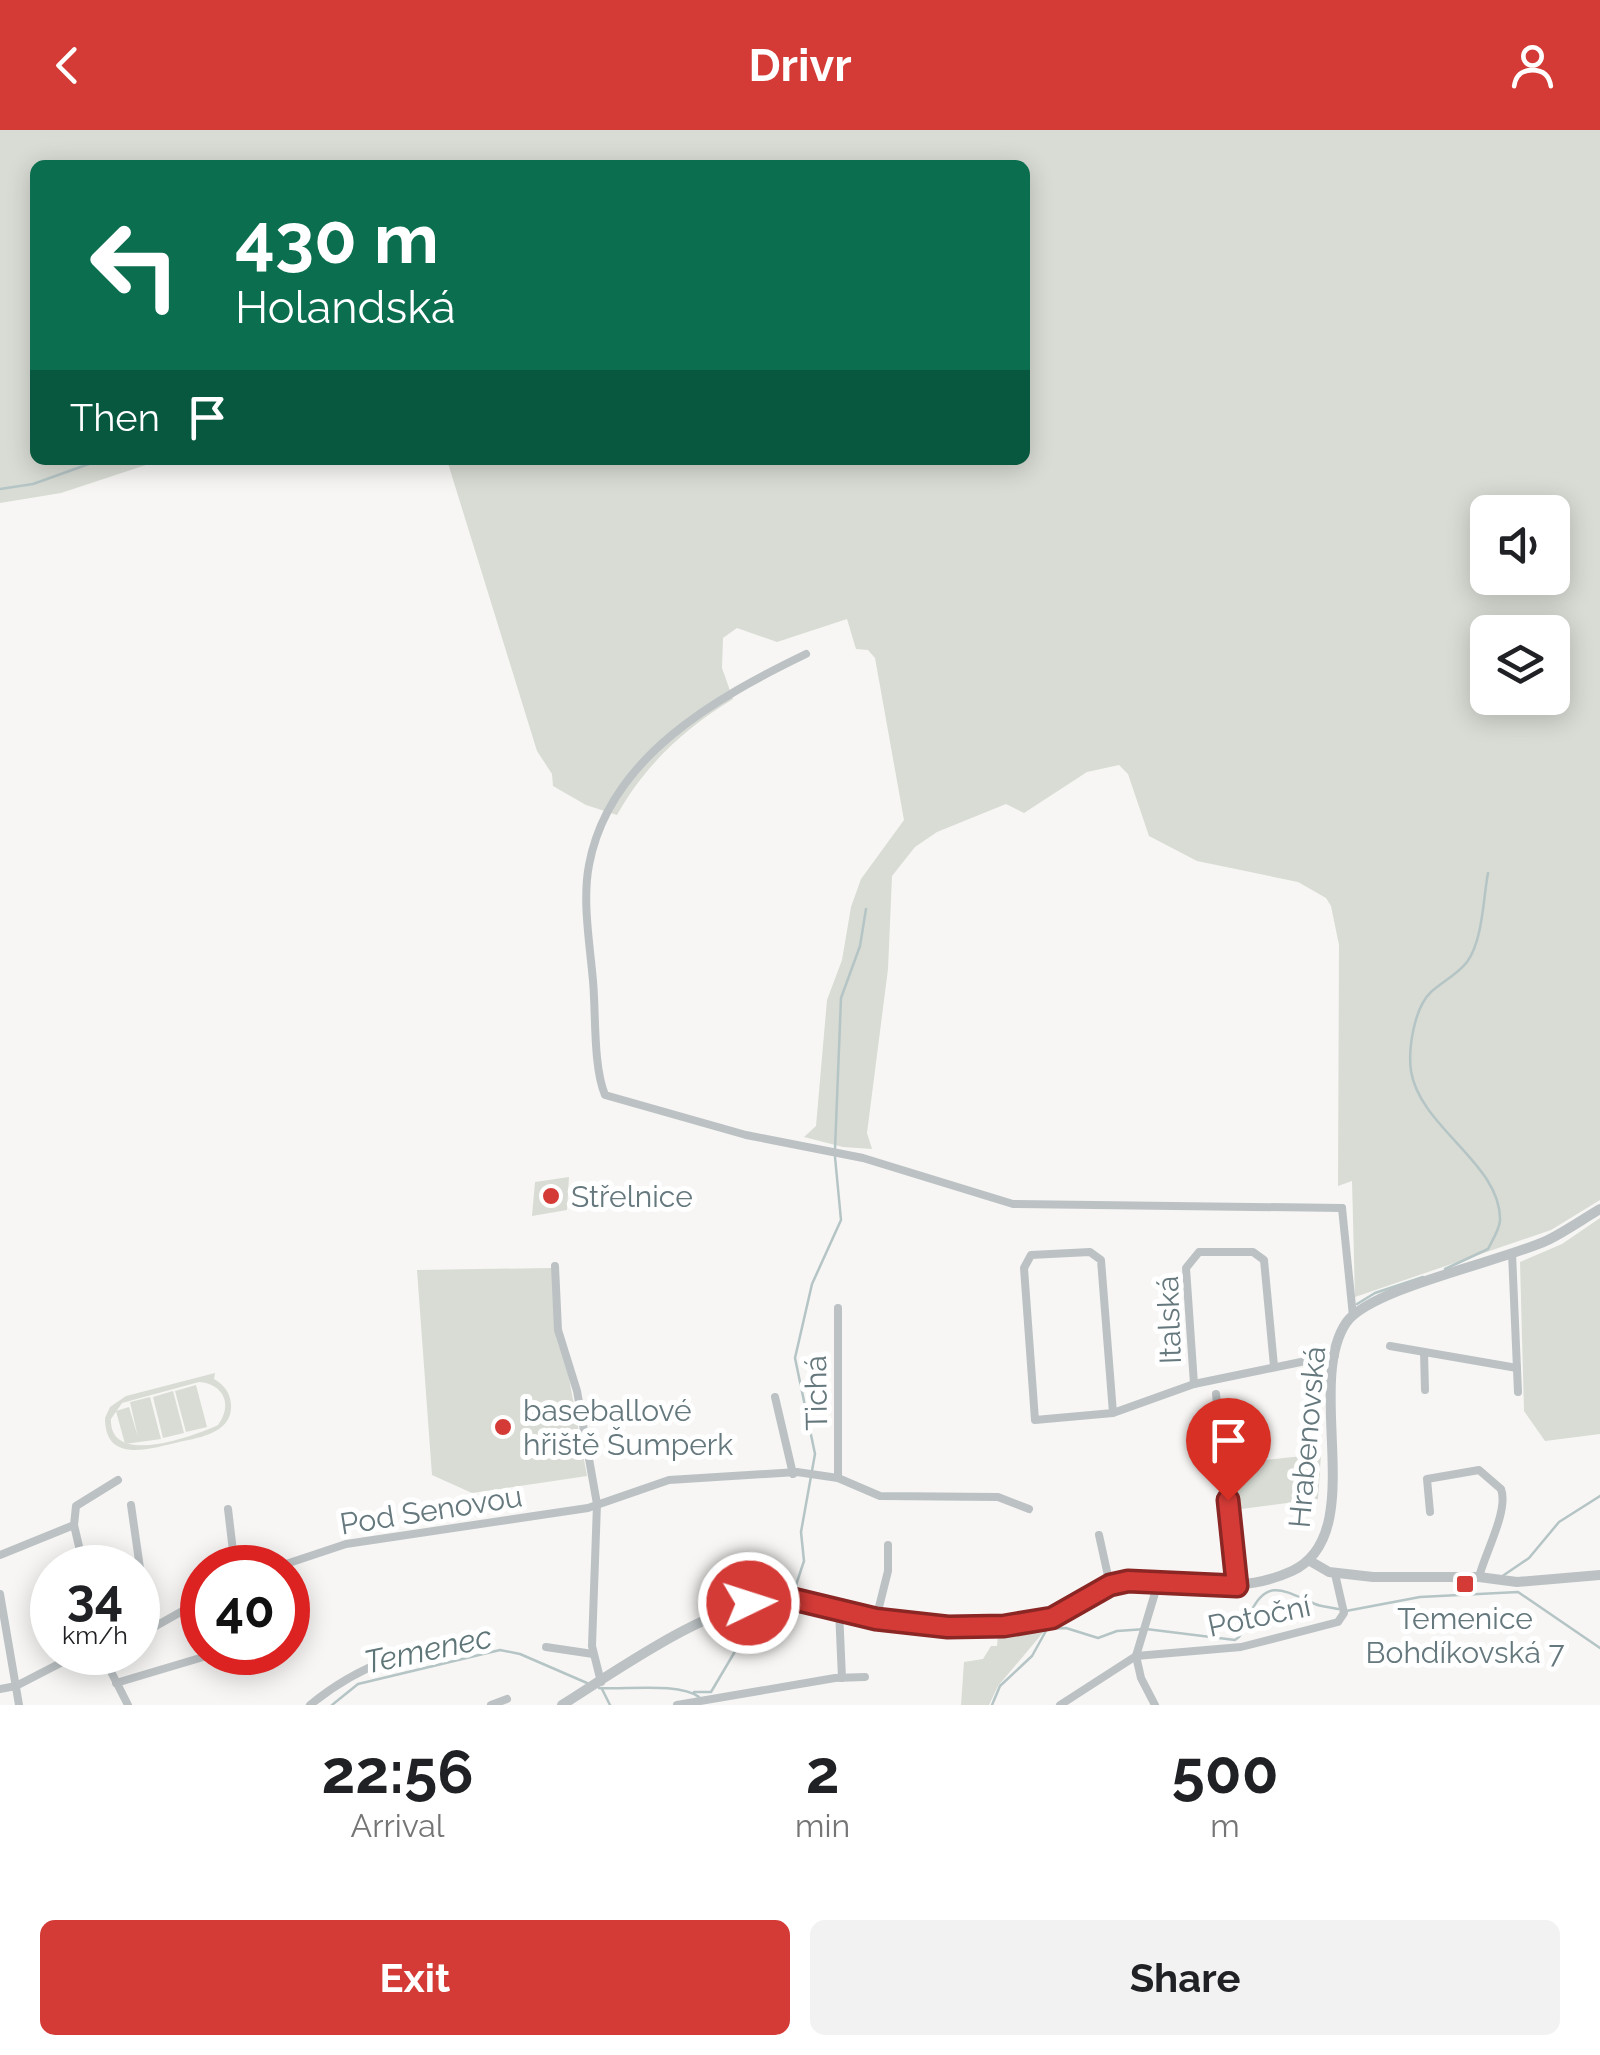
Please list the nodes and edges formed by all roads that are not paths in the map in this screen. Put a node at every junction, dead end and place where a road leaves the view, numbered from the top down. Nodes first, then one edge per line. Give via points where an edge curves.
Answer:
1 (806, 654) dead end
2 (1600, 1209) edge
3 (1512, 1253) junction
4 (555, 1266) dead end
5 (838, 1308) dead end
6 (1353, 1316) junction
7 (1390, 1346) dead end
8 (1424, 1352) junction
9 (1336, 1355) junction
10 (1274, 1366) junction
11 (1517, 1368) junction
12 (1194, 1384) junction
13 (1425, 1390) dead end
14 (1518, 1392) dead end
15 (1216, 1394) dead end
16 (774, 1397) dead end
17 (1113, 1413) junction
18 (793, 1474) junction
19 (838, 1478) junction
20 (118, 1480) dead end
21 (596, 1504) junction
22 (131, 1505) dead end
23 (228, 1509) dead end
24 (1029, 1509) dead end
25 (1430, 1512) dead end
26 (74, 1525) junction
27 (1099, 1535) dead end
28 (79, 1545) edge
29 (136, 1545) edge
30 (232, 1545) edge
31 (888, 1545) dead end
32 (0, 1555) edge
33 (310, 1556) edge
34 (1310, 1562) junction
35 (1335, 1574) junction
36 (1600, 1575) edge
37 (1479, 1577) junction
38 (1158, 1583) junction
39 (1110, 1585) junction
40 (1237, 1586) junction
41 (0, 1594) edge
42 (839, 1610) junction
43 (876, 1619) junction
44 (487, 1634) dead end
45 (546, 1647) dead end
46 (592, 1654) junction
47 (1136, 1656) junction
48 (180, 1664) edge
49 (37, 1675) edge
50 (112, 1675) edge
51 (865, 1677) dead end
52 (842, 1678) junction
53 (599, 1682) junction
54 (116, 1683) junction
55 (16, 1686) junction
56 (0, 1689) edge
57 (507, 1699) dead end
58 (578, 1699) edge
59 (19, 1705) edge
60 (128, 1705) edge
61 (310, 1705) edge
62 (491, 1705) edge
63 (562, 1705) edge
64 (677, 1705) edge
65 (1060, 1705) edge
66 (1155, 1705) edge

1 - 6 street via 729,692 676,732 632,773 606,819 589,866 605,1095 746,1135 863,1158 1014,1204 1342,1206
2 - 3 street
3 - 6 street
3 - 11 street
4 - 21 street via 558,1330 577,1391
5 - 19 street, Tichá
6 - 9 street, Hrabenovská
7 - 8 street
8 - 11 street
8 - 13 street
9 - 10 street
9 - 34 street, Hrabenovská via 1327,1524
10 - 12 street
10 - 12 street, Italská via 1264,1260 1253,1252 1199,1252 1186,1268
11 - 14 street
12 - 17 street
15 - 40 street
16 - 18 street
17 - 17 street via 1034,1420 1024,1268 1039,1253 1090,1252 1102,1260
18 - 19 street, Pod Senovou
18 - 21 street, Pod Senovou via 669,1480
19 - 24 street, Pod Senovou via 880,1496 998,1497
20 - 26 street via 80,1501
21 - 33 street, Pod Senovou via 346,1544
21 - 46 street
22 - 29 street
23 - 30 street
25 - 37 street via 1427,1478 1479,1470 1501,1489 1503,1510
26 - 28 street
26 - 32 street
27 - 39 street
31 - 43 street
34 - 35 street
34 - 40 street
35 - 37 street
35 - 47 street, Potoční via 1343,1610 1331,1625 1241,1647
36 - 37 street via 1517,1582
38 - 39 street
38 - 40 street
38 - 47 street
39 - 43 street via 1062,1614 1025,1624 948,1627
41 - 55 street
42 - 43 street
42 - 52 street
42 - 53 street via 793,1599 749,1603
44 - 61 street via 374,1662
45 - 46 street
46 - 53 street
47 - 65 street, Potoční
47 - 66 street
48 - 54 street
49 - 55 street
50 - 54 street
51 - 52 street
52 - 64 street
53 - 58 street
54 - 60 street
55 - 56 street
55 - 59 street
57 - 62 street
58 - 63 street

